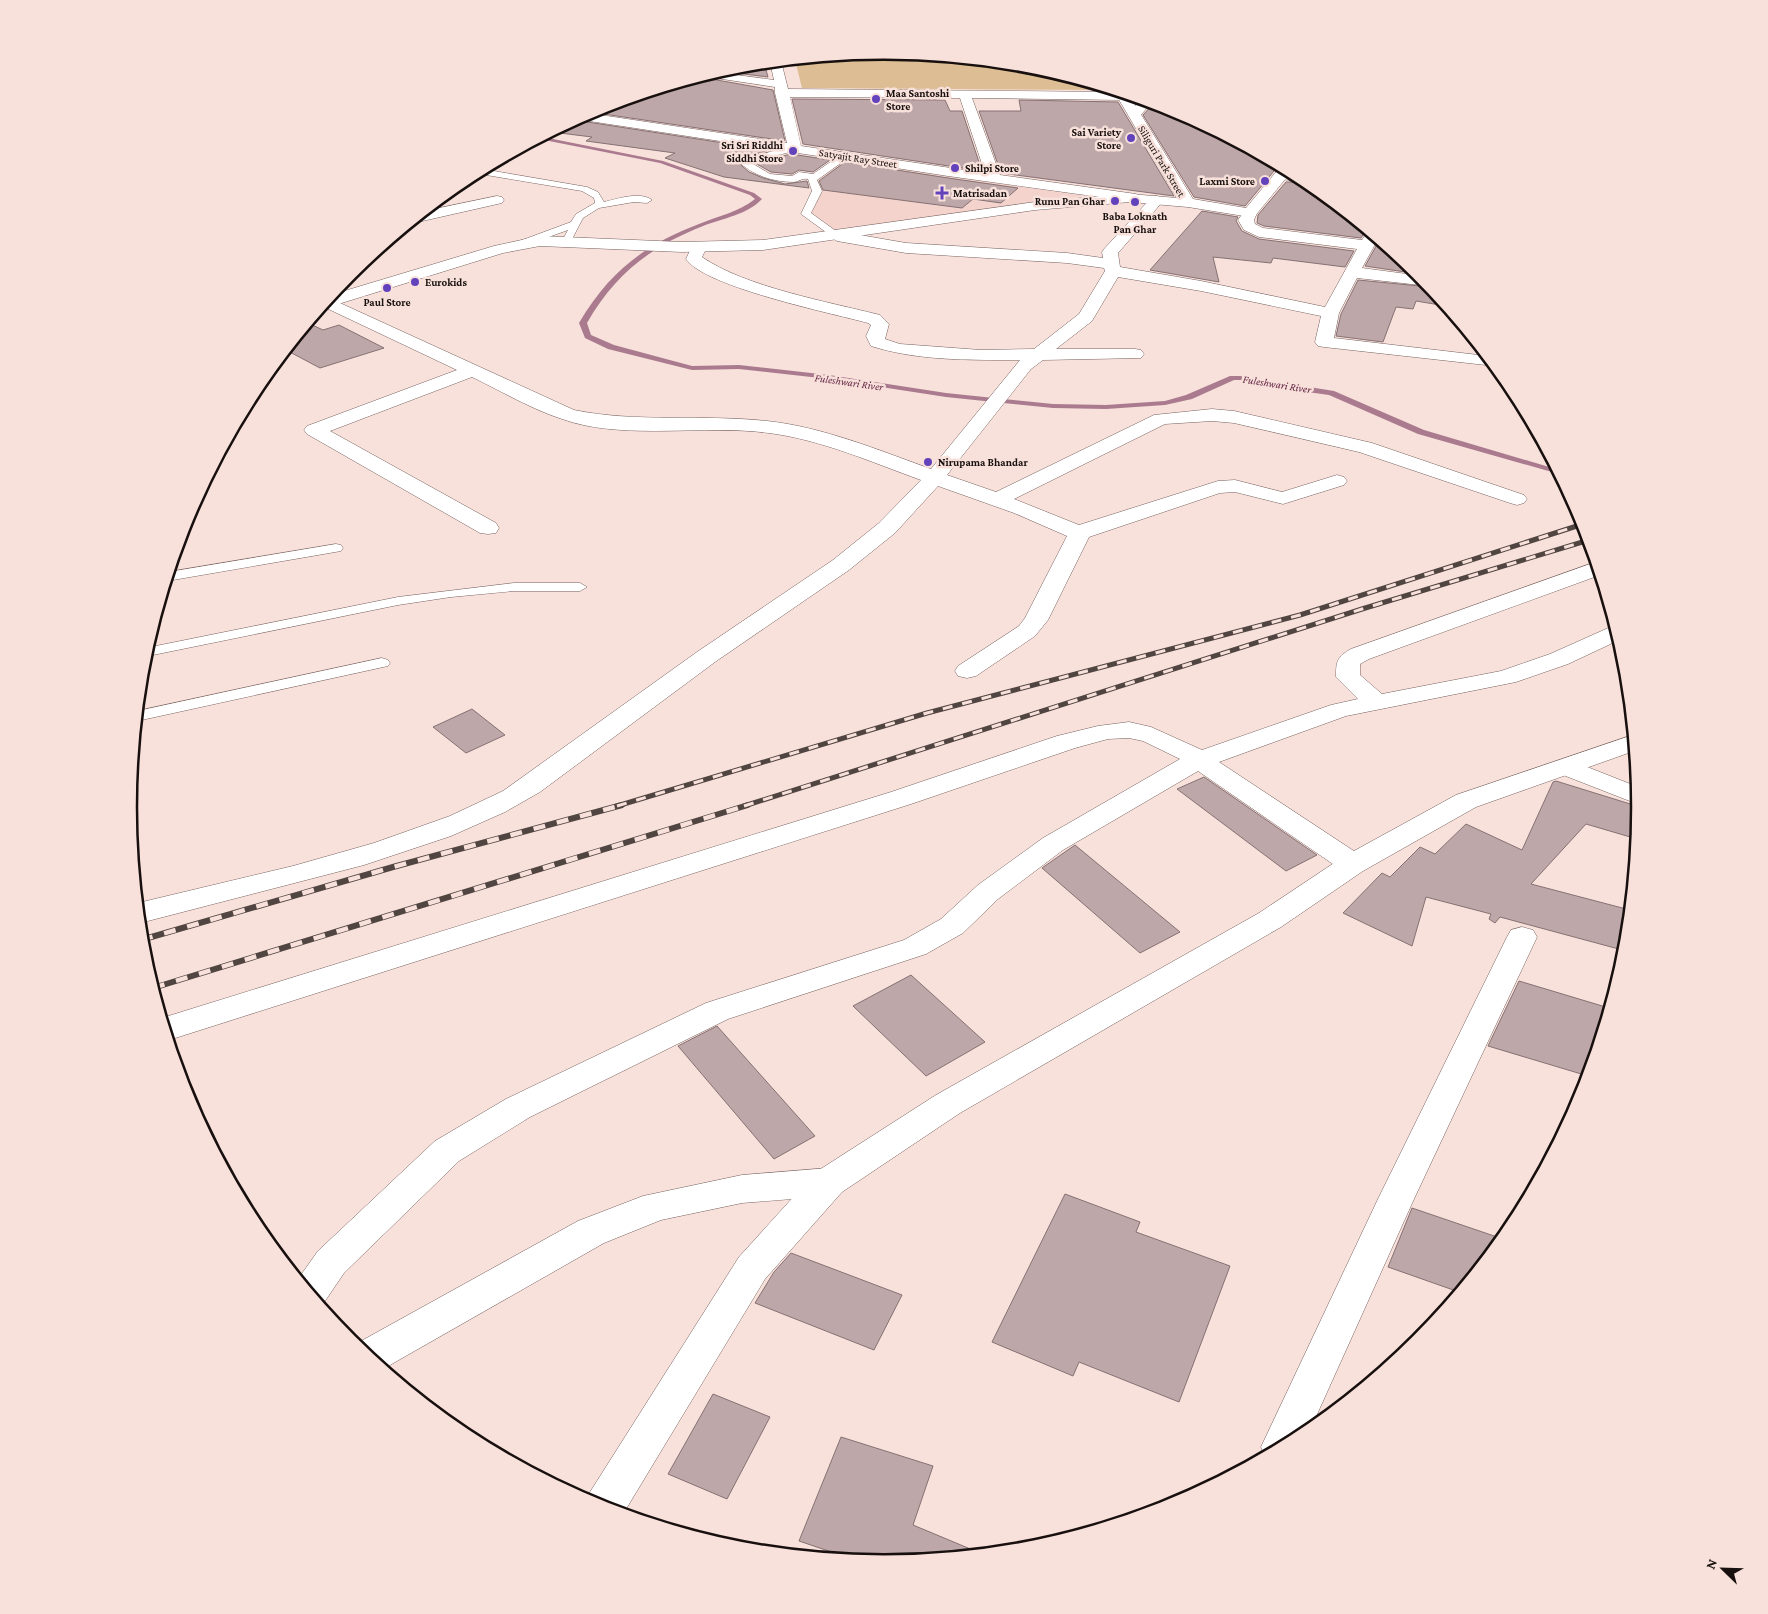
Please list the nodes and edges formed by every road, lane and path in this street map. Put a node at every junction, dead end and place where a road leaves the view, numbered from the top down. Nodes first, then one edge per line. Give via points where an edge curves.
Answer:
1 (777, 68) edge
2 (722, 78) edge
3 (780, 88) junction
4 (1109, 95) edge
5 (965, 96) junction
6 (1126, 101) edge
7 (1142, 106) edge
8 (1134, 114) junction
9 (595, 118) edge
10 (795, 148) junction
11 (845, 156) junction
12 (488, 174) edge
13 (1281, 175) edge
14 (814, 177) junction
15 (994, 178) junction
16 (1136, 198) junction
17 (497, 200) dead end
18 (647, 200) dead end
19 (1157, 200) junction
20 (1188, 203) junction
21 (597, 206) junction
22 (1250, 213) junction
23 (428, 215) edge
24 (574, 224) junction
25 (837, 236) junction
26 (567, 241) junction
27 (1372, 241) edge
28 (521, 244) junction
29 (690, 247) junction
30 (1112, 268) junction
31 (1352, 272) junction
32 (1413, 280) edge
33 (337, 299) edge
34 (331, 304) edge
35 (1330, 313) junction
36 (1038, 354) junction
37 (1135, 354) dead end
38 (1483, 361) edge
39 (472, 371) junction
40 (935, 478) junction
41 (1337, 481) dead end
42 (1516, 499) dead end
43 (995, 500) junction
44 (488, 528) dead end
45 (1078, 533) junction
46 (336, 548) dead end
47 (1592, 570) edge
48 (174, 576) edge
49 (580, 587) dead end
50 (1611, 635) edge
51 (153, 651) edge
52 (382, 663) dead end
53 (967, 671) dead end
54 (1378, 704) junction
55 (143, 715) edge
56 (1628, 746) edge
57 (1198, 760) junction
58 (1567, 767) junction
59 (1630, 793) edge
60 (1353, 864) junction
61 (144, 912) edge
62 (1522, 937) dead end
63 (170, 1026) edge
64 (829, 1182) junction
65 (313, 1289) edge
66 (375, 1353) edge
67 (1287, 1435) edge
68 (608, 1501) edge

1 - 3 street
2 - 3 street
3 - 5 street
3 - 10 street
4 - 5 street
5 - 15 street
6 - 8 street, Siliguri Park Street
7 - 8 street
8 - 20 street, Siliguri Park Street
9 - 10 street, Satyajit Ray Street
10 - 11 street, Satyajit Ray Street
10 - 14 lane via 742,161 768,176
11 - 14 lane
11 - 15 street, Satyajit Ray Street
12 - 21 lane via 584,189 600,199
13 - 22 street
14 - 25 lane via 811,180 817,190 806,214
15 - 16 street, Satyajit Ray Street
16 - 19 street
16 - 25 street via 1035,206
17 - 23 street
18 - 21 lane via 634,199
19 - 20 street
19 - 30 street via 1110,252
20 - 22 street
21 - 24 lane via 579,216
22 - 27 street via 1247,223 1259,232
24 - 26 lane
24 - 28 lane
25 - 29 street via 764,245
25 - 30 street via 906,248 1067,258
26 - 28 street
26 - 29 street
27 - 31 street
28 - 33 street
29 - 36 street via 694,259 713,271 874,319 880,324 875,336 877,342 887,346 924,352
30 - 35 street
30 - 36 street via 1086,317
31 - 32 street
31 - 35 street
34 - 39 street
35 - 38 street via 1324,342
36 - 37 street
36 - 40 street via 1025,365
39 - 40 street via 557,411 581,418 769,427 818,437
39 - 44 street via 314,430
40 - 43 street
40 - 61 street via 887,528 840,564 505,802 446,829 348,860 280,880
41 - 45 street via 1283,498 1235,486 1218,487
42 - 43 street via 1365,447 1244,419 1212,415 1161,419 1148,424
43 - 45 street
45 - 53 street via 1078,540 1036,620 1027,631
46 - 48 lane
47 - 54 street via 1348,661 1348,677
49 - 51 lane via 514,587 398,601
50 - 54 street via 1507,678
52 - 55 lane
54 - 57 street via 1340,710
56 - 58 street
57 - 60 street
57 - 63 street via 1151,735 1129,730 1107,731
57 - 65 street via 1054,844 988,892 952,926 915,947 717,1011 518,1108 448,1151 331,1262
58 - 59 street
58 - 60 street via 1466,801
60 - 64 street via 1270,920 948,1104
62 - 67 street
64 - 66 street via 742,1189 656,1206 591,1232
64 - 68 street via 752,1268

